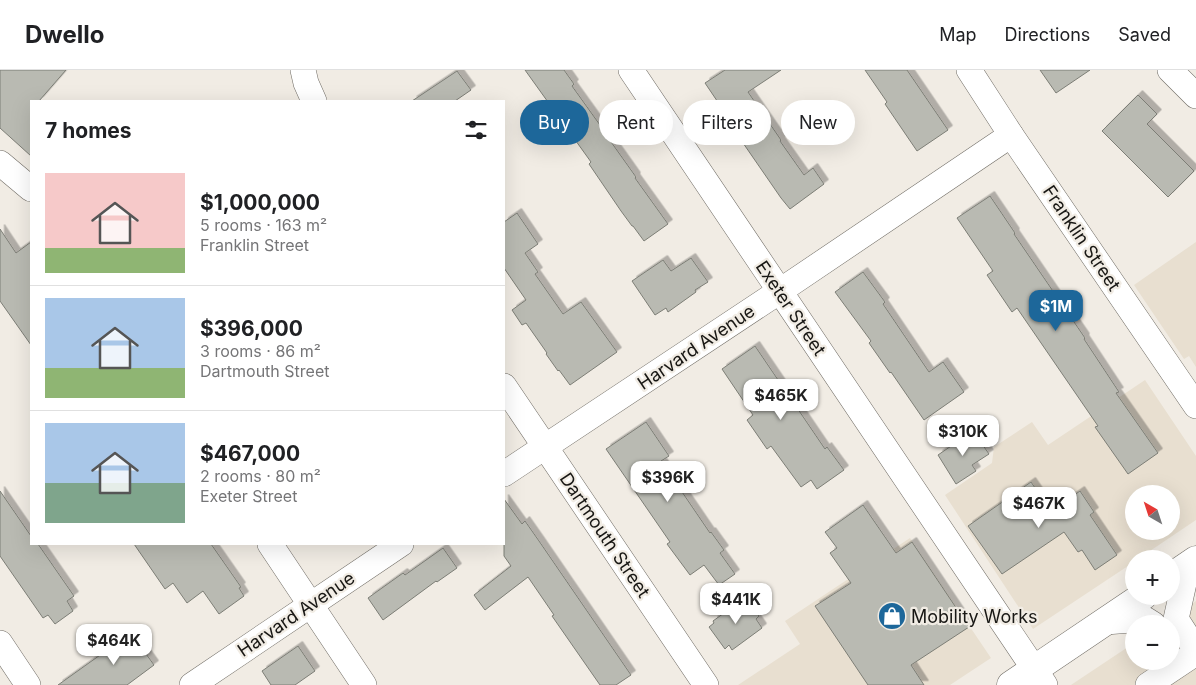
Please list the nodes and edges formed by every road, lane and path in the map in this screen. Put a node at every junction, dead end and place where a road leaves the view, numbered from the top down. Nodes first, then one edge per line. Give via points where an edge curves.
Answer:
1 (303, 70) edge
2 (631, 70) edge
3 (969, 70) edge
4 (1170, 70) edge
5 (1196, 96) edge
6 (314, 100) edge
7 (1011, 135) junction
8 (0, 163) edge
9 (30, 188) edge
10 (780, 291) junction
11 (505, 388) edge
12 (1196, 406) edge
13 (544, 447) junction
14 (505, 473) edge
15 (271, 545) edge
16 (400, 545) edge
17 (1185, 567) edge
18 (311, 605) junction
19 (1130, 605) edge
20 (1177, 615) edge
21 (1125, 620) edge
22 (1105, 622) junction
23 (0, 643) edge
24 (1040, 677) edge
25 (28, 685) edge
26 (192, 685) edge
27 (364, 685) edge
28 (706, 685) edge
29 (1011, 685) edge

1 - 6 street
2 - 10 street, Exeter Street
3 - 7 street, Franklin Street
4 - 5 street
7 - 10 street, Harvard Avenue
7 - 12 street, Franklin Street
8 - 9 street
10 - 13 street, Harvard Avenue
10 - 24 street, Exeter Street
11 - 13 street, Dartmouth Street
13 - 14 street, Harvard Avenue
13 - 28 street, Dartmouth Street
15 - 18 street
16 - 18 street, Harvard Avenue
17 - 20 street
18 - 26 street, Harvard Avenue
18 - 27 street
19 - 22 main road
21 - 22 street
22 - 24 main road
23 - 25 street
24 - 29 main road

